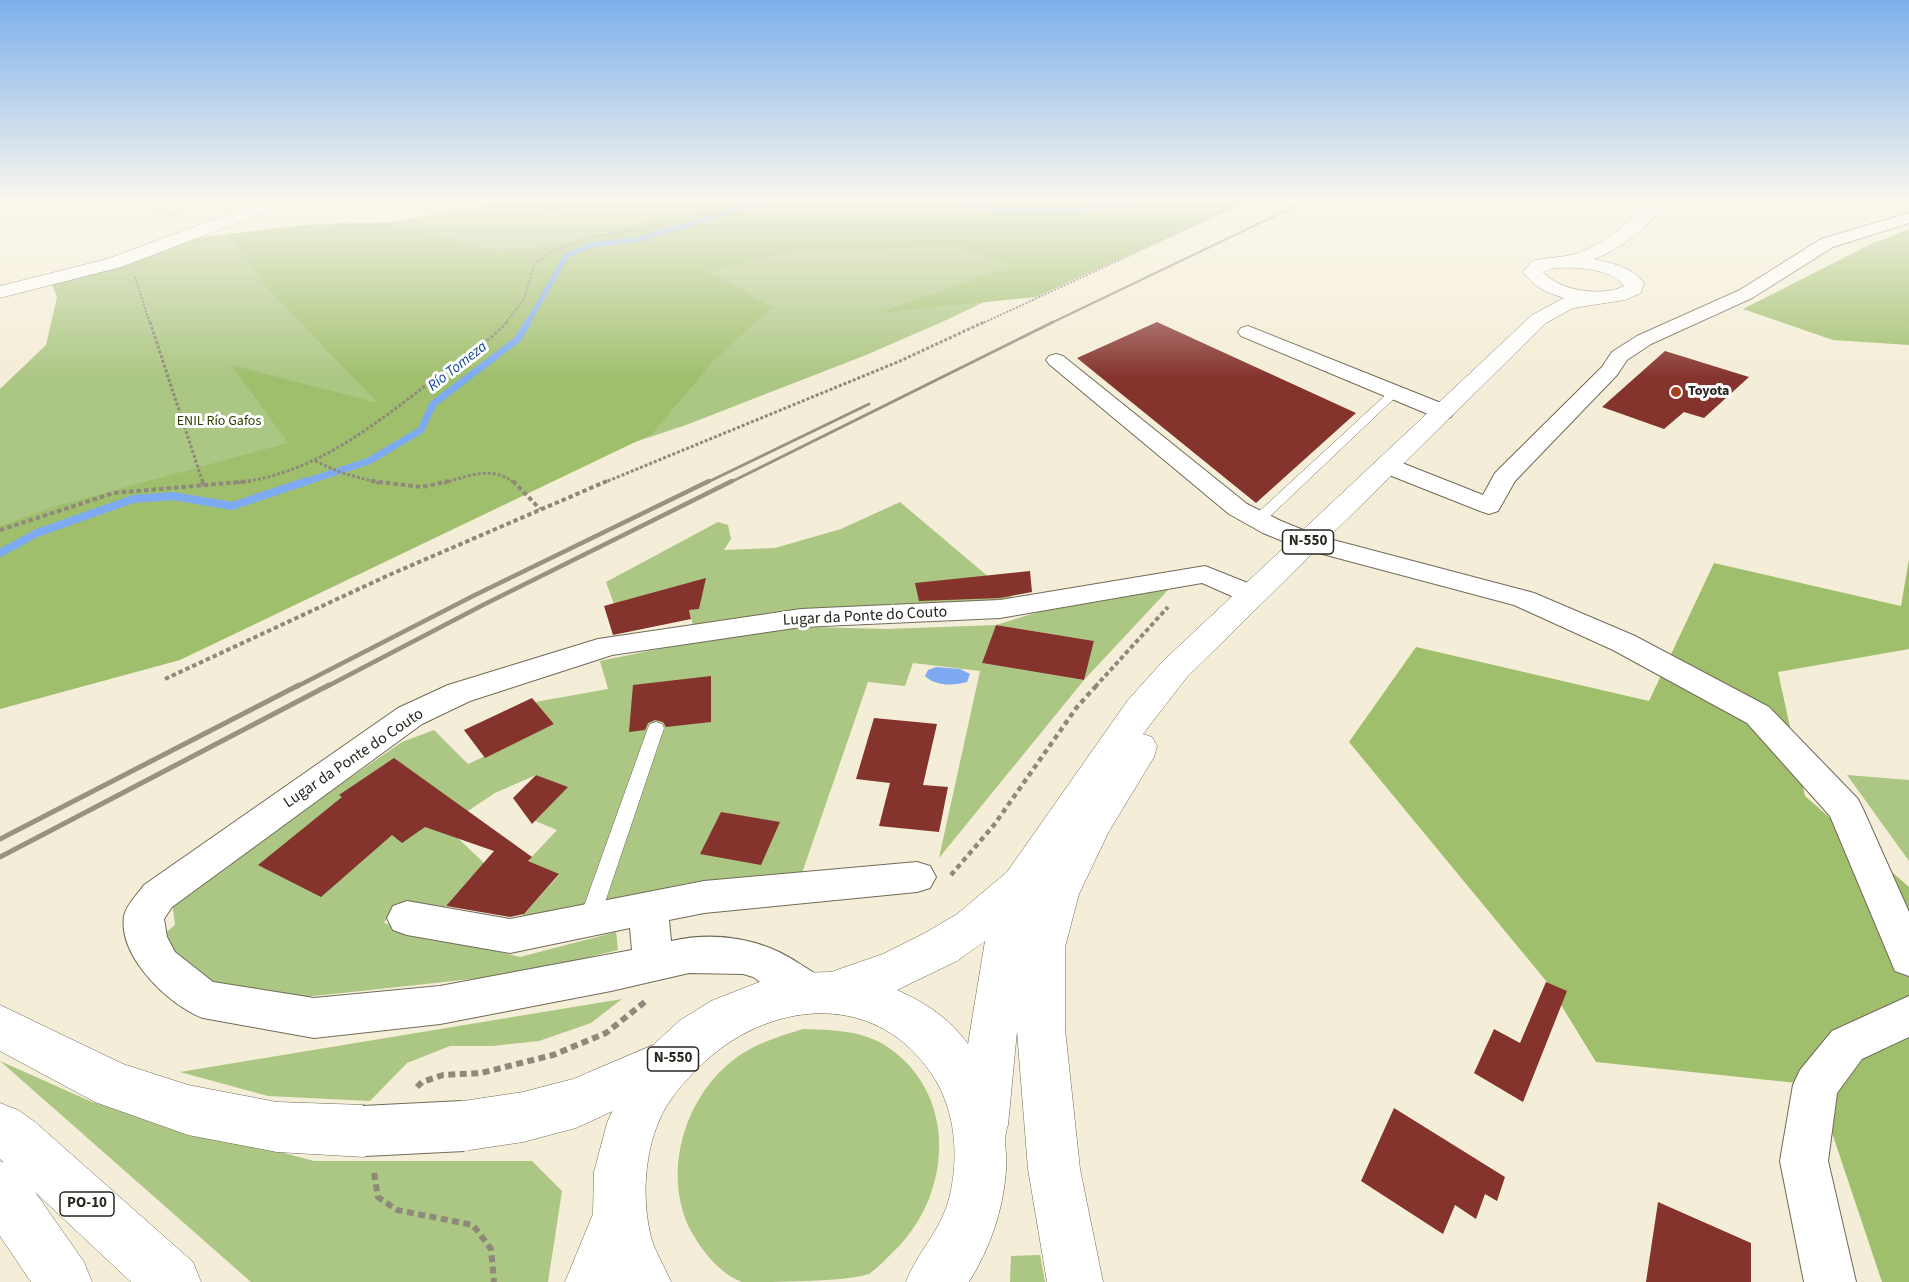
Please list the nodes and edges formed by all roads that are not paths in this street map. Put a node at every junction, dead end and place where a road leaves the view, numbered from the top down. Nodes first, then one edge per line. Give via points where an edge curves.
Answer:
1 (123, 259) edge
2 (1576, 259) edge
3 (1620, 259) edge
4 (1802, 259) edge
5 (1567, 262) junction
6 (1624, 276) junction
7 (1541, 282) junction
8 (0, 292) edge
9 (1602, 297) junction
10 (1539, 319) junction
11 (1248, 332) dead end
12 (1056, 360) dead end
13 (1395, 392) junction
14 (1443, 412) junction
15 (1388, 466) junction
16 (1258, 520) junction
17 (1309, 542) junction
18 (1253, 595) junction
19 (1142, 710) junction
20 (656, 728) dead end
21 (917, 877) dead end
22 (1022, 884) junction
23 (648, 908) junction
24 (407, 918) dead end
25 (589, 920) junction
26 (1909, 958) edge
27 (653, 963) junction
28 (821, 992) junction
29 (1909, 1016) edge
30 (0, 1027) edge
31 (672, 1059) junction
32 (0, 1128) edge
33 (980, 1139) junction
34 (0, 1188) edge
35 (619, 1217) junction
36 (939, 1279) edge
37 (64, 1282) edge
38 (173, 1282) edge
39 (593, 1282) edge
40 (643, 1282) edge
41 (1075, 1282) edge
42 (1830, 1282) edge

1 - 8 main road
2 - 5 main road
3 - 6 main road, N-550
4 - 15 street via 1746,294 1644,340 1619,356 1610,371 1504,478 1489,506
5 - 6 main road via 1596,266
5 - 7 main road via 1535,268 1535,277
6 - 9 main road, N-550 via 1634,283 1634,289 1619,296
7 - 9 main road, N-550 via 1568,292
7 - 10 main road via 1545,291
9 - 10 main road, N-550 via 1568,303
10 - 14 main road, N-550
11 - 13 street
12 - 16 street via 1238,509
13 - 14 street
13 - 16 lane
14 - 15 main road, N-550
15 - 17 main road, N-550
16 - 17 street
17 - 18 main road, N-550
17 - 26 street via 1524,599 1624,643 1758,715 1845,809
18 - 19 main road, N-550 via 1175,669
18 - 27 street, Lugar da Ponte do Couto via 1205,574 1000,609 801,618 609,646 459,693 410,716 158,896 144,916 147,940 161,965 203,999 314,1017 440,1005
19 - 22 main road, N-550
19 - 41 main road via 1143,731 1135,757 1091,827 1058,894 1043,947 1041,1029 1054,1169
20 - 25 lane
21 - 23 street via 704,897
22 - 28 main road, N-550 via 972,927 941,947 896,970
22 - 33 main road, N-550 via 1006,949
23 - 25 street
23 - 27 street
24 - 25 street via 510,936
27 - 28 street, Lugar da Ponte do Couto via 689,955 743,956
28 - 31 main road, N-550 via 772,998 736,1011 702,1032
28 - 33 main road, N-550 via 864,998 919,1025 961,1073
29 - 42 street via 1847,1045 1816,1085 1804,1161
30 - 31 main road, bridge via 112,1085 188,1110 277,1127 364,1131 464,1126 523,1117 576,1103
31 - 35 main road, N-550 via 647,1092 629,1131 620,1174
32 - 38 main road, PO-10
33 - 36 main road, N-550 via 974,1206 962,1240
34 - 37 main road
35 - 39 main road, N-550
35 - 40 main road, N-550 via 632,1264

